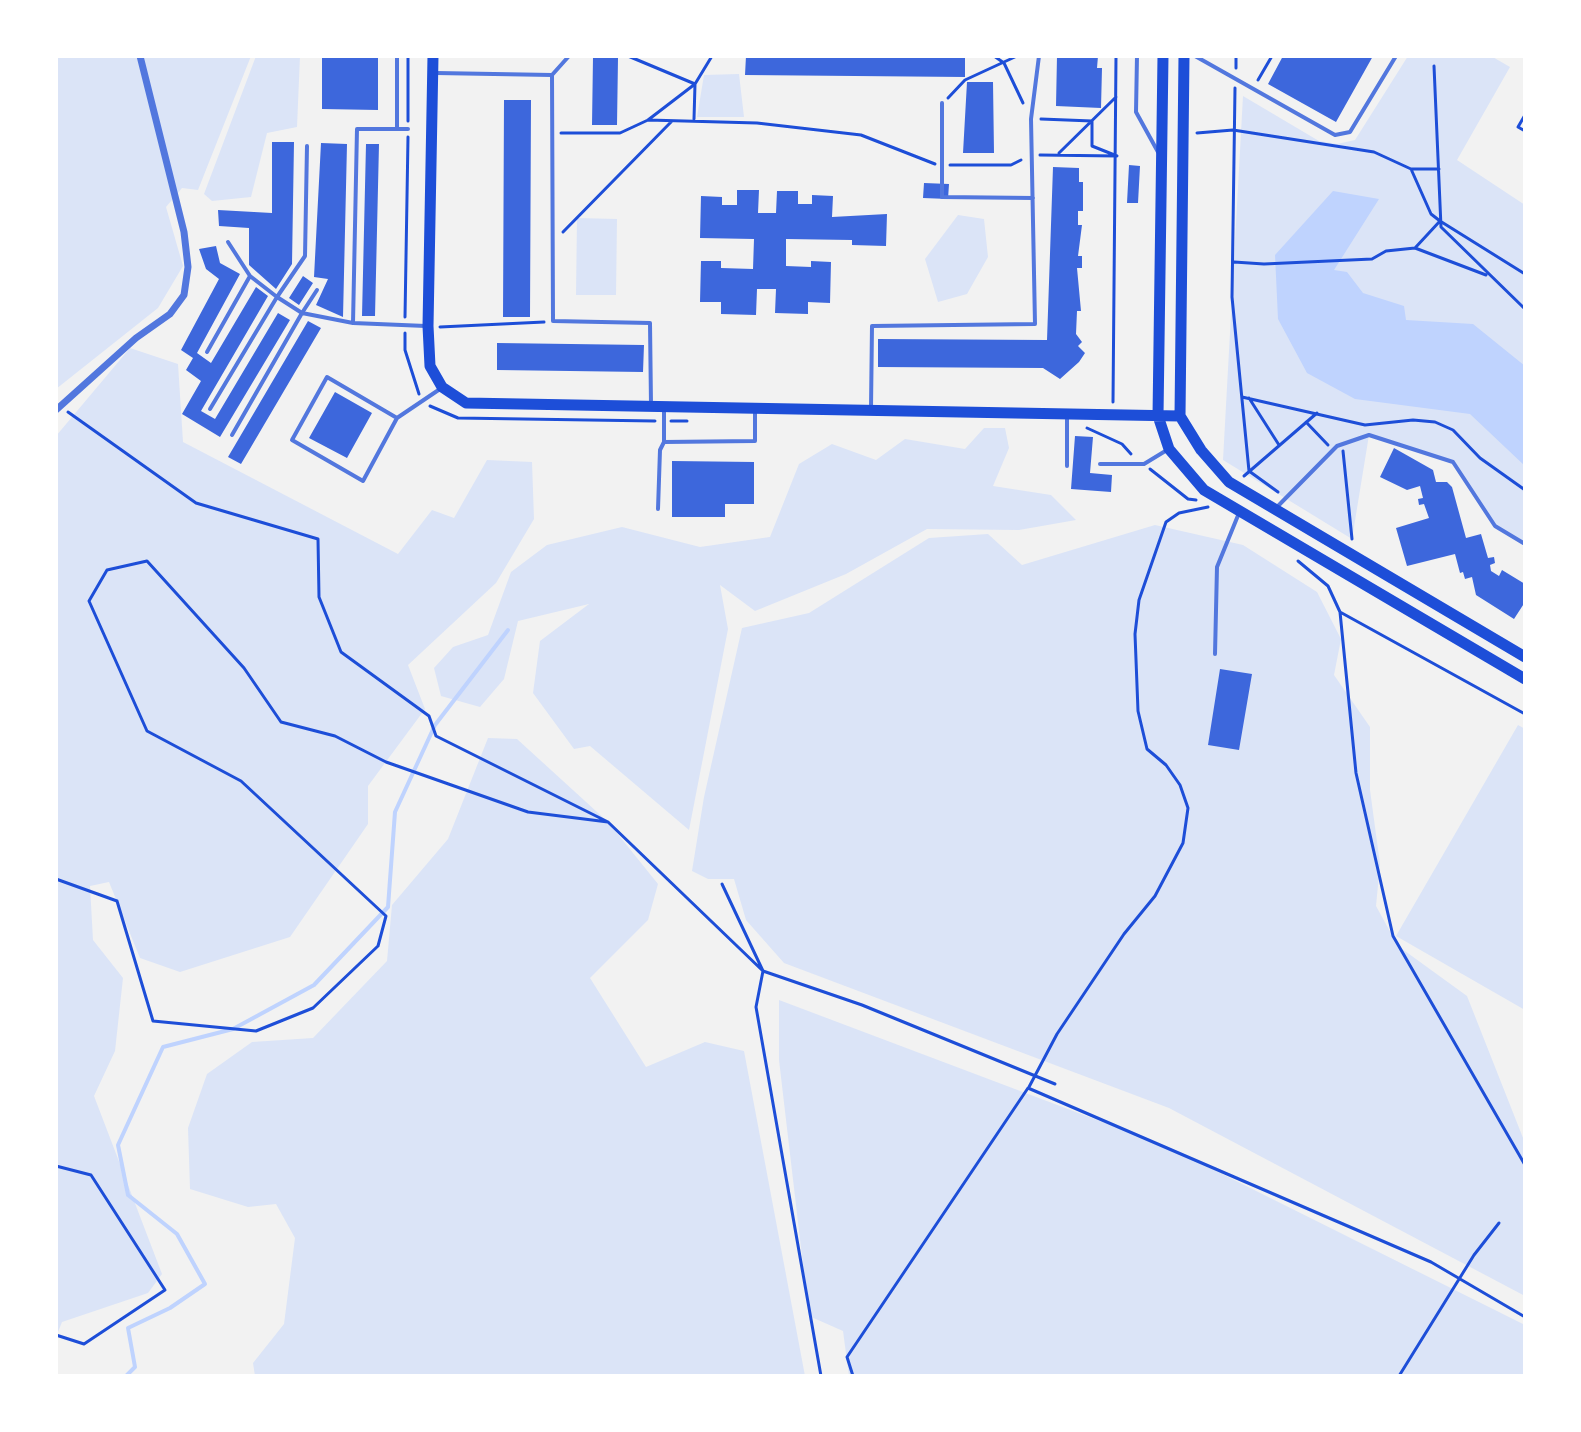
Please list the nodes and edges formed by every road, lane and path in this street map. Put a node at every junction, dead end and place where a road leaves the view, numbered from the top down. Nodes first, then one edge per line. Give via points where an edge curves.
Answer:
1 (140, 56) edge
2 (397, 56) edge
3 (408, 56) edge
4 (433, 56) edge
5 (569, 56) edge
6 (628, 56) edge
7 (712, 56) edge
8 (994, 56) edge
9 (1017, 56) edge
10 (1039, 56) edge
11 (1116, 56) edge
12 (1137, 56) edge
13 (1163, 56) edge
14 (1184, 56) edge
15 (1195, 56) edge
16 (1272, 56) edge
17 (1396, 56) edge
18 (1004, 63) junction
19 (1434, 66) dead end
20 (433, 73) junction
21 (552, 75) junction
22 (1236, 78) junction
23 (695, 84) junction
24 (1252, 90) junction
25 (1116, 97) junction
26 (942, 103) joint
27 (1525, 115) edge
28 (1031, 119) junction
29 (648, 120) junction
30 (672, 121) junction
31 (693, 121) junction
32 (1092, 121) junction
33 (397, 129) junction
34 (408, 129) junction
35 (1233, 130) junction
36 (1525, 131) edge
37 (553, 133) junction
38 (1184, 135) junction
39 (307, 146) dead end
40 (1031, 155) junction
41 (1058, 155) junction
42 (1117, 156) junction
43 (1161, 157) junction
44 (941, 165) junction
45 (1411, 169) junction
46 (1439, 169) junction
47 (1033, 198) junction
48 (1440, 221) junction
49 (553, 235) junction
50 (228, 242) dead end
51 (1415, 248) junction
52 (1233, 261) junction
53 (1525, 274) edge
54 (250, 276) junction
55 (1489, 276) junction
56 (317, 290) dead end
57 (277, 297) junction
58 (1525, 309) edge
59 (302, 313) junction
60 (553, 321) junction
61 (353, 323) junction
62 (404, 325) junction
63 (428, 326) junction
64 (207, 352) dead end
65 (442, 387) junction
66 (1242, 397) junction
67 (1249, 398) junction
68 (651, 406) junction
69 (665, 406) junction
70 (755, 407) junction
71 (58, 408) edge
72 (210, 409) dead end
73 (871, 409) junction
74 (1067, 413) junction
75 (1317, 413) junction
76 (1114, 414) junction
77 (1158, 416) junction
78 (1180, 416) junction
79 (397, 418) junction
80 (1306, 422) junction
81 (232, 435) dead end
82 (664, 442) junction
83 (1342, 443) junction
84 (1279, 445) junction
85 (1169, 449) junction
86 (1333, 450) junction
87 (1100, 464) dead end
88 (1067, 466) dead end
89 (1249, 471) junction
90 (1525, 490) edge
91 (1283, 496) junction
92 (1227, 504) junction
93 (658, 509) dead end
94 (1239, 510) junction
95 (1274, 510) junction
96 (1352, 539) dead end
97 (1525, 544) edge
98 (1296, 560) dead end
99 (1340, 612) junction
100 (1524, 653) edge
101 (1215, 654) dead end
102 (1525, 679) edge
103 (1525, 714) edge
104 (608, 822) junction
105 (56, 879) edge
106 (722, 884) dead end
107 (763, 971) junction
108 (1034, 1075) junction
109 (1055, 1084) dead end
110 (1028, 1088) junction
111 (1525, 1165) edge
112 (56, 1166) edge
113 (1499, 1223) dead end
114 (1525, 1317) edge
115 (56, 1335) edge
116 (821, 1376) edge
117 (853, 1376) edge
118 (1399, 1376) edge

1 - 71 street via 184,232 184,295 170,314
2 - 33 lane
3 - 34 path
4 - 20 main road
5 - 21 lane
6 - 23 path
7 - 23 path
8 - 18 path
9 - 18 path
10 - 28 lane
11 - 25 path
12 - 43 lane via 1136,112
13 - 43 main road
14 - 38 main road
15 - 22 lane
16 - 24 path
17 - 24 lane via 1350,132 1335,135
18 - 26 path via 965,80
18 - 28 path
19 - 46 path
20 - 21 lane
20 - 63 main road
21 - 37 lane
22 - 24 lane
22 - 35 path
23 - 29 path
23 - 31 path
25 - 32 path
25 - 42 path
26 - 44 lane
27 - 36 path via 1518,127
28 - 32 path
28 - 40 lane
29 - 30 path
29 - 37 path via 620,133
30 - 31 path
30 - 49 path via 567,231
31 - 44 path via 861,135
32 - 41 path
32 - 42 path via 1092,146
33 - 34 lane
33 - 61 lane via 357,129
34 - 62 path
35 - 38 path
35 - 45 path via 1374,152
35 - 52 path
37 - 49 lane
38 - 78 main road
39 - 57 lane via 305,256
40 - 41 path
40 - 44 path via 1011,165
40 - 47 lane
41 - 42 path
42 - 76 path
43 - 77 main road
44 - 47 lane via 942,197
45 - 46 path
45 - 48 path via 1431,214
46 - 48 path
47 - 73 lane via 1035,324 872,326
48 - 51 path
48 - 53 path
48 - 55 path via 1444,232
49 - 60 lane
50 - 54 lane
51 - 52 path via 1386,251 1372,259
51 - 55 path
52 - 66 path
54 - 57 lane
54 - 64 lane
55 - 58 path
56 - 59 lane
57 - 59 lane
57 - 72 lane
59 - 61 lane
59 - 81 lane
60 - 63 path
60 - 68 lane via 650,323
61 - 62 lane
62 - 63 lane
63 - 65 main road via 430,366
65 - 68 main road via 466,403
65 - 79 lane
66 - 67 path
66 - 89 path
67 - 75 path
67 - 84 path
68 - 69 main road
69 - 70 main road
69 - 82 lane
70 - 73 main road
70 - 82 lane via 755,441
71 - 104 path via 196,503 318,539 319,597 341,652 429,716 436,736
73 - 74 main road
74 - 76 main road
74 - 88 lane
75 - 80 path
75 - 90 path via 1365,425 1435,422 1453,430 1480,458
76 - 77 main road
77 - 78 main road
77 - 85 main road
78 - 95 main road via 1229,482
79 - 79 lane via 363,481 292,440 327,377
80 - 84 path
80 - 86 path
82 - 93 lane
83 - 86 lane
83 - 96 path
83 - 97 lane via 1369,435 1453,462 1495,526
84 - 89 path
85 - 87 lane via 1144,464
85 - 92 main road via 1204,490
86 - 91 lane
89 - 91 path
91 - 95 lane
92 - 94 main road
92 - 108 path via 1179,513 1166,522 1136,622 1138,711 1147,749 1180,785 1188,808 1183,843 1155,896 1124,934
94 - 101 lane via 1217,567
94 - 102 main road
95 - 100 main road
98 - 99 path via 1328,586
99 - 103 path
99 - 111 path via 1356,773 1393,936
104 - 105 path via 528,812 386,762 335,736 281,722 244,668 147,561 107,570 89,601 147,731 241,781 386,916 378,946 313,1008 256,1031 153,1021 117,901
104 - 107 path
106 - 107 path
107 - 108 path
107 - 116 path via 756,1007
108 - 109 path
108 - 110 path
110 - 114 path via 1431,1262
110 - 117 path via 847,1357
112 - 115 path via 91,1175 165,1290 84,1344
113 - 118 path

